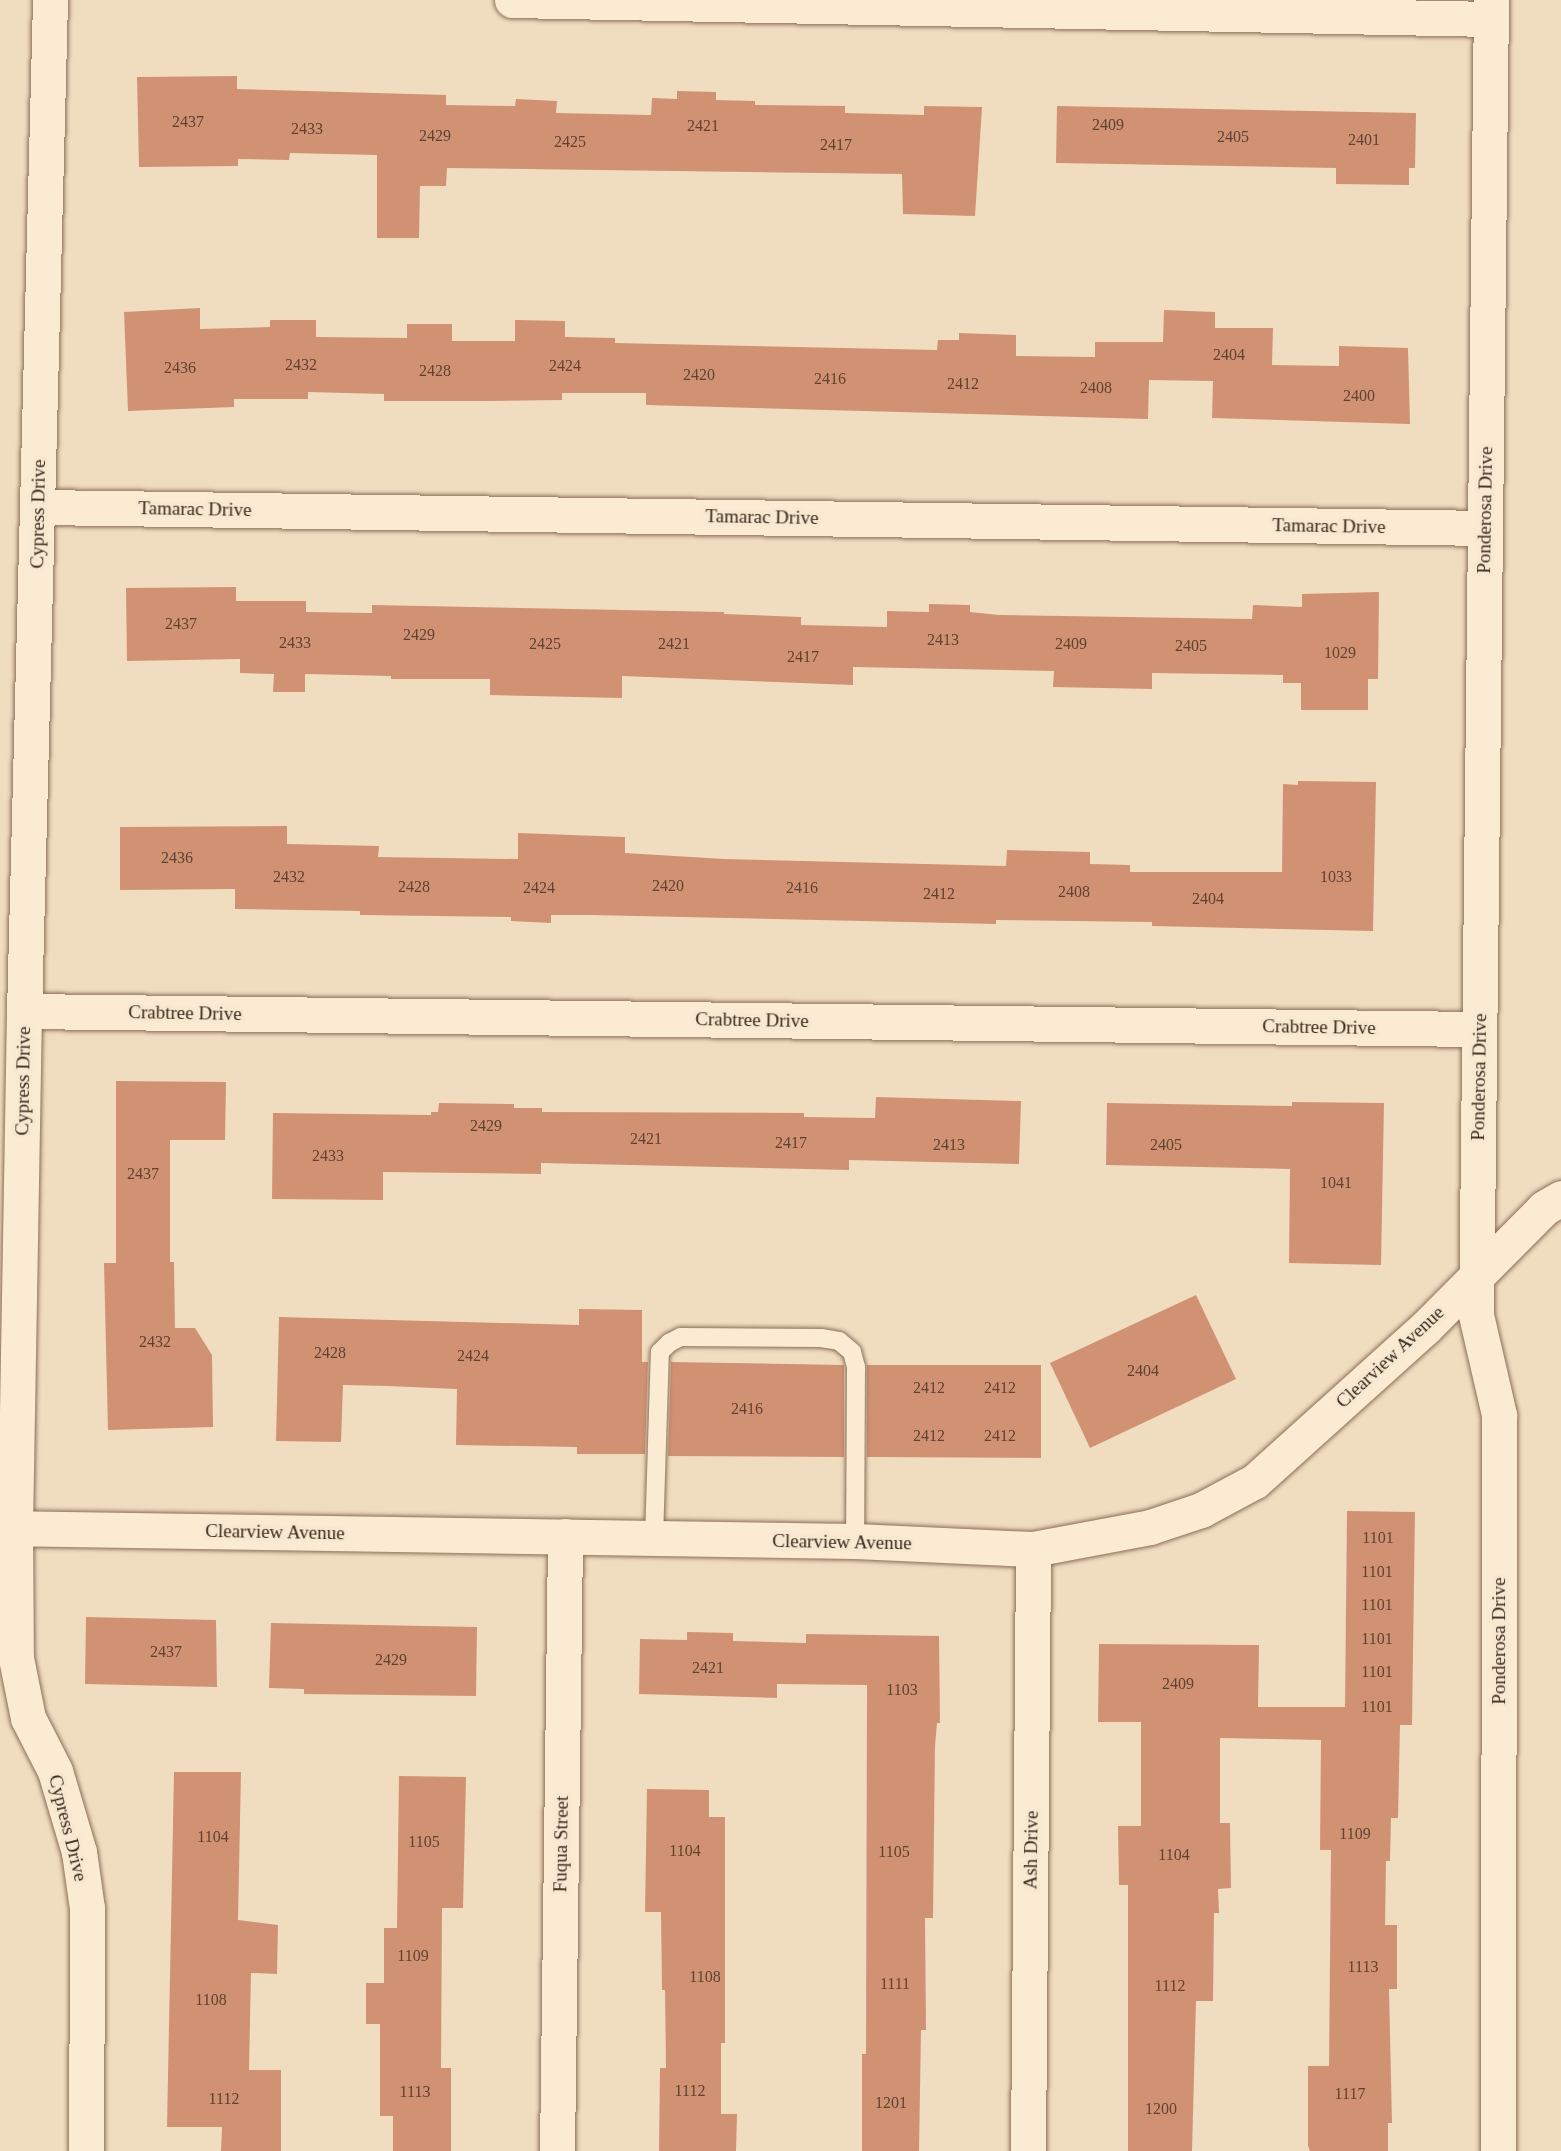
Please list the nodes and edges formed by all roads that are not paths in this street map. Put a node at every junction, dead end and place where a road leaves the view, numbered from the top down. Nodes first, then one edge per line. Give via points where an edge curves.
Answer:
1 (50, 0) edge
2 (512, 0) edge
3 (1491, 10) edge
4 (39, 507) junction
5 (1485, 528) junction
6 (24, 1011) junction
7 (1479, 1029) junction
8 (1561, 1198) edge
9 (1476, 1274) junction
10 (8, 1528) edge
11 (565, 1536) junction
12 (654, 1539) junction
13 (855, 1541) junction
14 (1034, 1549) junction
15 (86, 2151) edge
16 (557, 2151) edge
17 (1028, 2151) edge
18 (1498, 2151) edge

1 - 4 street, Cypress Drive
2 - 3 street
3 - 5 street, Ponderosa Drive
4 - 5 street, Tamarac Drive
4 - 6 street, Cypress Drive
5 - 7 street, Ponderosa Drive
6 - 7 street, Crabtree Drive
6 - 10 street, Cypress Drive
7 - 9 street, Ponderosa Drive
8 - 9 street, Clearview Avenue via 1544,1208
9 - 14 street, Clearview Avenue via 1425,1328 1255,1481 1201,1510 1150,1527
9 - 18 street, Ponderosa Drive via 1476,1315 1499,1415
10 - 11 street, Clearview Avenue
10 - 15 street, Cypress Drive via 18,1670 28,1718 55,1771 79,1852 87,1908
11 - 12 street, Clearview Avenue
11 - 16 street, Fuqua Street
12 - 13 street, Clearview Avenue
12 - 13 lane via 660,1352 681,1337 807,1338 839,1341 854,1359
13 - 14 street, Clearview Avenue
14 - 17 street, Ash Drive

